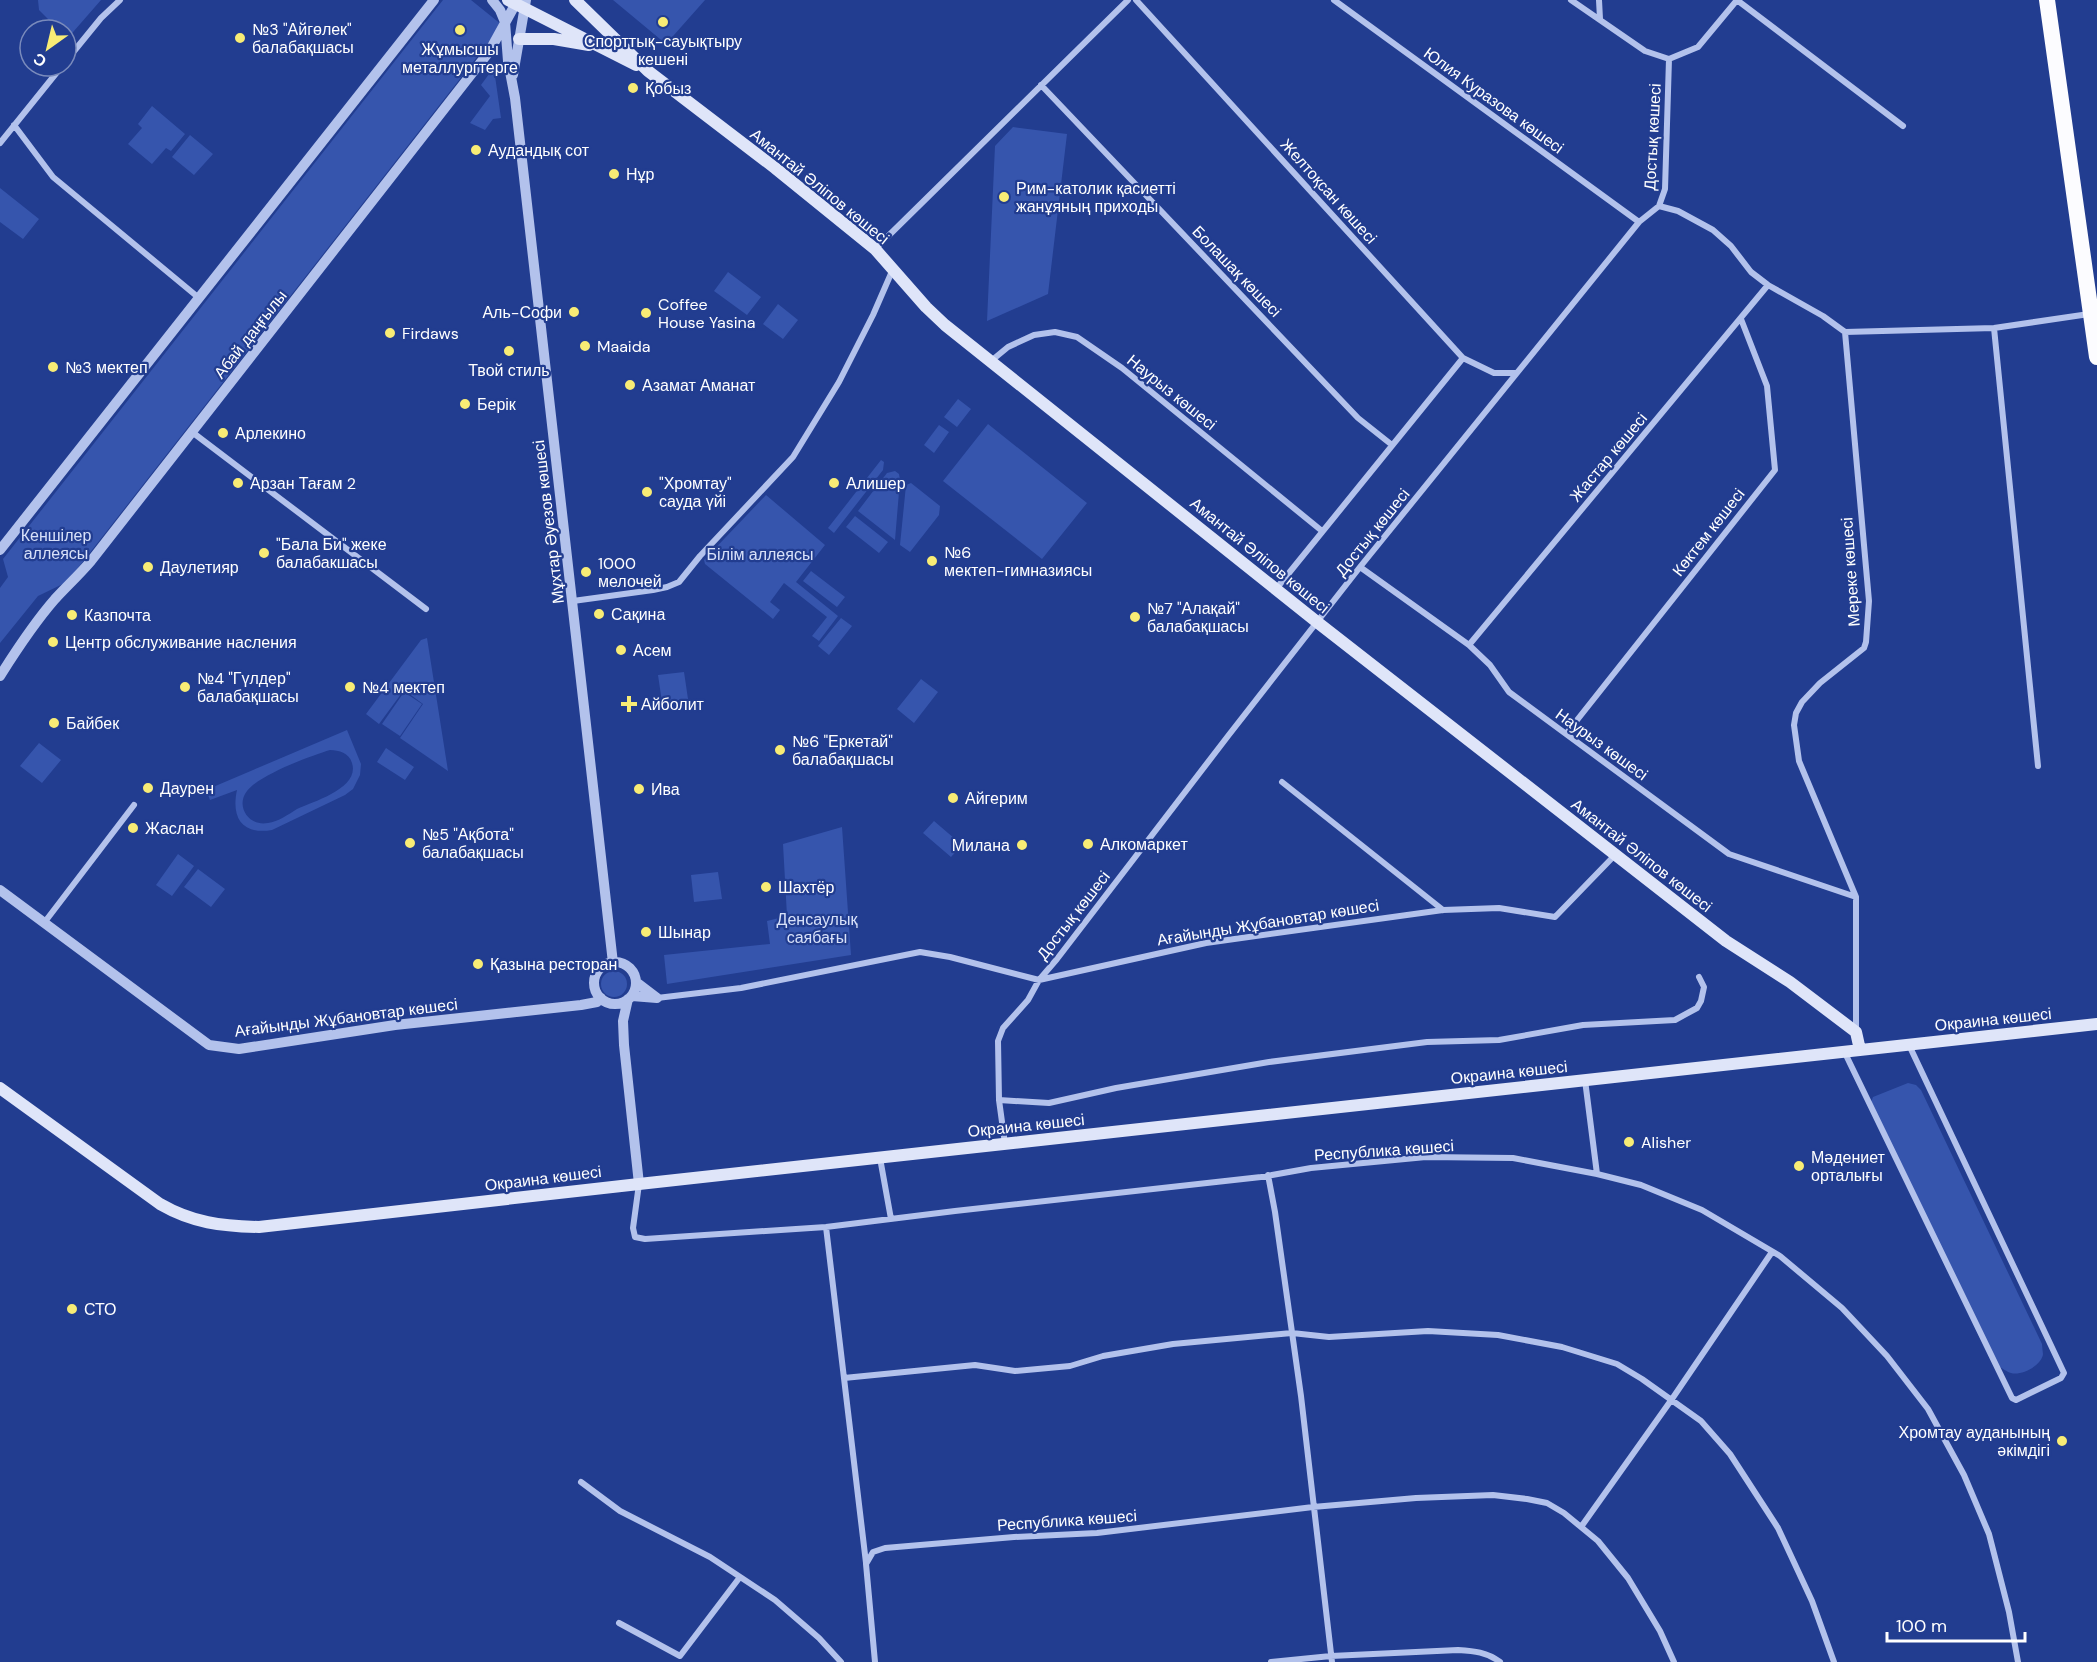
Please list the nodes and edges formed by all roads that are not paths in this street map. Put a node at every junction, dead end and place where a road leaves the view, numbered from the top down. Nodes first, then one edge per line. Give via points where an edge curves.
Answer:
1 (120, 0) edge
2 (434, 0) edge
3 (492, 0) edge
4 (575, 0) edge
5 (1128, 0) edge
6 (1136, 0) edge
7 (1334, 0) edge
8 (1571, 0) edge
9 (1599, 0) edge
10 (1737, 0) edge
11 (2047, 0) edge
12 (515, 2) edge
13 (1600, 19) junction
14 (505, 22) junction
15 (519, 39) junction
16 (78, 46) edge
17 (600, 48) junction
18 (489, 51) junction
19 (1669, 58) junction
20 (508, 61) junction
21 (648, 71) junction
22 (52, 78) edge
23 (513, 78) junction
24 (1041, 85) junction
25 (14, 125) junction
26 (1903, 126) dead end
27 (0, 142) edge
28 (1659, 206) junction
29 (1639, 222) junction
30 (875, 249) junction
31 (893, 269) junction
32 (1768, 285) junction
33 (199, 298) junction
34 (2091, 313) junction
35 (1741, 319) junction
36 (1994, 328) junction
37 (1845, 332) junction
38 (2097, 357) edge
39 (1463, 358) junction
40 (990, 361) junction
41 (1516, 373) junction
42 (192, 432) junction
43 (1392, 445) junction
44 (1322, 531) junction
45 (0, 550) edge
46 (1360, 567) junction
47 (1275, 589) junction
48 (573, 601) junction
49 (426, 609) dead end
50 (1317, 622) junction
51 (1468, 645) junction
52 (0, 676) edge
53 (1566, 734) junction
54 (2038, 766) dead end
55 (1282, 782) dead end
56 (135, 805) dead end
57 (1616, 855) junction
58 (0, 890) edge
59 (1856, 897) junction
60 (1443, 910) junction
61 (44, 922) junction
62 (613, 963) junction
63 (1699, 977) dead end
64 (1039, 980) junction
65 (636, 982) junction
66 (601, 998) junction
67 (630, 998) junction
68 (657, 998) junction
69 (615, 1004) junction
70 (623, 1021) junction
71 (2097, 1024) edge
72 (1856, 1032) junction
73 (1909, 1044) junction
74 (1860, 1050) junction
75 (1844, 1051) junction
76 (1585, 1080) junction
77 (0, 1088) edge
78 (999, 1100) junction
79 (1005, 1144) junction
80 (880, 1158) junction
81 (1597, 1174) junction
82 (1268, 1175) junction
83 (639, 1184) junction
84 (891, 1219) junction
85 (826, 1227) junction
86 (1772, 1252) junction
87 (1292, 1333) junction
88 (844, 1378) junction
89 (1672, 1399) junction
90 (580, 1482) dead end
91 (1313, 1507) junction
92 (1581, 1527) junction
93 (866, 1564) junction
94 (740, 1577) junction
95 (619, 1623) dead end
96 (1332, 1659) edge
97 (841, 1662) edge
98 (875, 1662) edge
99 (1272, 1662) edge
100 (1500, 1662) edge
101 (1674, 1662) edge
102 (1834, 1662) edge
103 (2018, 1662) edge

1 - 16 street
2 - 33 street
3 - 14 street, Мұхтар Әуезов көшесі
4 - 21 main road, Амантай Әліпов көшесі
5 - 24 street
6 - 39 street, Желтоқсан көшесі
7 - 29 street, Юлия Куразова көшесі
8 - 13 street
9 - 13 street
10 - 19 street via 1698,47
10 - 26 street
11 - 34 highway
12 - 14 street, Абай даңғылы
12 - 15 street, Мұхтар Әуезов көшесі
12 - 17 main road, Амантай Әліпов көшесі
13 - 19 street via 1645,51
14 - 18 street, Абай даңғылы
14 - 20 street, Мұхтар Әуезов көшесі
15 - 17 main road via 554,39
15 - 23 street, Мұхтар Әуезов көшесі
17 - 21 main road, Амантай Әліпов көшесі
18 - 20 street
18 - 42 street, Абай даңғылы
19 - 28 street, Достық көшесі via 1665,189
20 - 23 street, Мұхтар Әуезов көшесі
21 - 30 main road, Амантай Әліпов көшесі
22 - 25 street
23 - 48 street, Мұхтар Әуезов көшесі
24 - 30 street
24 - 43 street, Болашақ көшесі via 1358,418
25 - 27 street
25 - 33 street via 52,177
28 - 29 street, Достық көшесі
28 - 32 street via 1678,210 1713,230
29 - 41 street, Достық көшесі
30 - 31 main road, Амантай Әліпов көшесі
31 - 40 main road, Амантай Әліпов көшесі via 926,307
31 - 48 street via 833,393 793,457 679,582 653,590
32 - 35 street, Жастар көшесі
32 - 37 street
33 - 45 street
34 - 36 street
34 - 38 highway
35 - 51 street, Жастар көшесі
35 - 53 street, Көктем көшесі via 1767,386 1775,470
36 - 37 street
36 - 54 street
37 - 59 street, Мереке көшесі via 1869,601 1866,642 1802,702 1794,725 1799,761
39 - 41 street, Желтоқсан көшесі via 1494,373
39 - 43 street
40 - 44 street, Наурыз көшесі via 1034,335 1055,332 1077,336
40 - 47 main road, Амантай Әліпов көшесі
41 - 46 street, Достық көшесі
42 - 49 street
42 - 52 street, Абай даңғылы via 75,581 34,625
43 - 44 street
44 - 47 street
46 - 50 street, Достық көшесі
46 - 51 street, Наурыз көшесі
47 - 50 main road, Амантай Әліпов көшесі
48 - 62 street, Мұхтар Әуезов көшесі
50 - 57 main road, Амантай Әліпов көшесі
50 - 64 street, Достық көшесі
51 - 53 street, Наурыз көшесі via 1490,665 1509,692
53 - 59 street, Наурыз көшесі via 1729,854
55 - 60 street
56 - 61 street
57 - 60 street, Ағайынды Жұбановтар көшесі via 1555,917 1499,908
57 - 72 main road, Амантай Әліпов көшесі via 1726,941 1790,982
58 - 61 street, Ағайынды Жұбановтар көшесі
59 - 72 street, Мереке көшесі
60 - 64 street, Ағайынды Жұбановтар көшесі via 1206,943
61 - 66 street, Ағайынды Жұбановтар көшесі via 209,1045 239,1049 396,1024 581,1005
62 - 65 street via 630,969
62 - 66 street via 605,965 595,978
63 - 78 street via 1704,987 1701,1001 1697,1008 1675,1020 1583,1025 1499,1040 1427,1042 1269,1062 1048,1103
64 - 68 street, Ағайынды Жұбановтар көшесі via 920,952 741,988
64 - 78 street, Достық көшесі via 1028,1000 1003,1028 998,1041
65 - 67 street
65 - 68 street
66 - 69 street
67 - 68 street
67 - 69 street
67 - 70 street
69 - 70 street
70 - 83 street
71 - 73 main road, Окраина көшесі
72 - 74 main road
73 - 74 main road, Окраина көшесі
73 - 75 street via 2064,1373 2016,1400
74 - 75 main road, Окраина көшесі
75 - 76 main road, Окраина көшесі
76 - 79 main road, Окраина көшесі
76 - 81 street
77 - 83 main road, Окраина көшесі via 160,1204 197,1221 230,1227 282,1226
78 - 79 street, Достық көшесі
79 - 80 main road, Окраина көшесі
80 - 83 main road, Окраина көшесі
80 - 84 street
81 - 82 street, Республика көшесі via 1513,1158 1426,1157
81 - 86 street, Республика көшесі via 1641,1185 1702,1210
82 - 84 street, Республика көшесі
82 - 87 street
83 - 85 street, Республика көшесі via 635,1237
84 - 85 street, Республика көшесі
85 - 88 street
86 - 89 street
86 - 103 street, Республика көшесі via 1842,1308 1887,1356 1928,1409 1964,1475 1989,1534
87 - 88 street via 1162,1346 1070,1366 1015,1371 975,1365
87 - 89 street via 1329,1337 1428,1331 1498,1335 1562,1347 1617,1364
87 - 91 street
88 - 93 street
89 - 92 street
89 - 102 street via 1701,1421 1730,1454 1778,1528 1812,1601
90 - 94 street via 620,1511 710,1557
91 - 92 street, Республика көшесі via 1493,1495 1547,1503
91 - 93 street, Республика көшесі via 1097,1533 885,1548 873,1552
91 - 96 street
92 - 101 street, Республика көшесі via 1598,1541 1628,1578 1660,1630
93 - 98 street
94 - 95 street via 680,1656
94 - 97 street via 775,1600
96 - 99 street
96 - 100 street via 1467,1650

